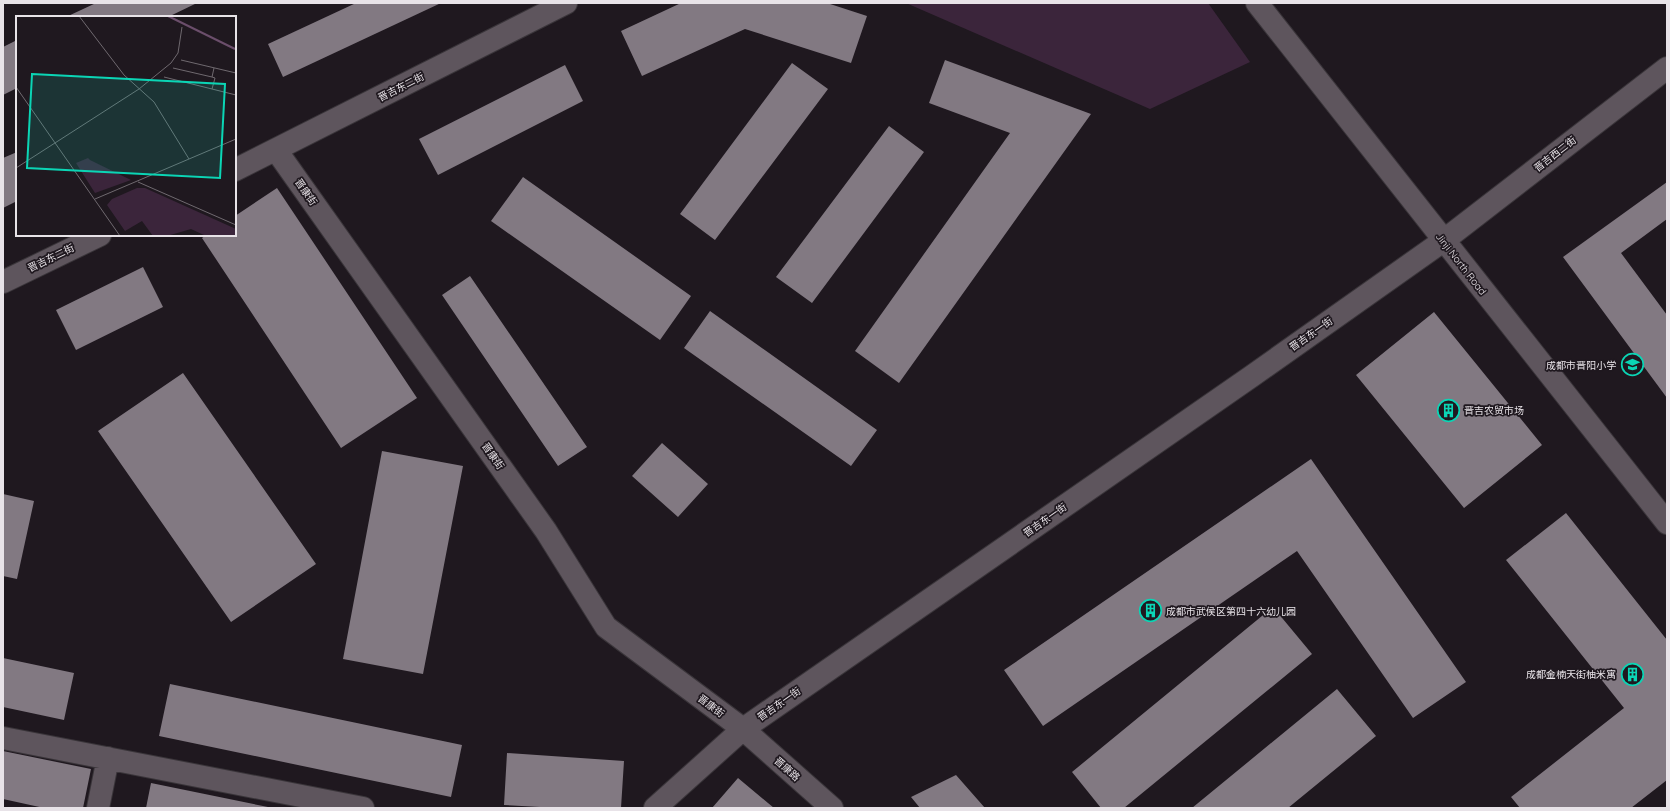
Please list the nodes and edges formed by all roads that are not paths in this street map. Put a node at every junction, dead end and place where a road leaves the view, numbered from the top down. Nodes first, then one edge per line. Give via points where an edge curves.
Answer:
1 (566, 3) edge
2 (1257, 3) edge
3 (1667, 68) edge
4 (276, 150) junction
5 (236, 170) edge
6 (98, 236) edge
7 (1443, 240) junction
8 (3, 282) edge
9 (1667, 523) edge
10 (743, 729) junction
11 (3, 738) edge
12 (108, 758) junction
13 (98, 808) edge
14 (363, 808) edge
15 (655, 808) edge
16 (832, 808) edge

1 - 4 street, 晋吉东二街
2 - 7 street, Jinji North Road
3 - 7 street, 晋吉西二街
4 - 5 street, 晋吉东二街
4 - 10 street, 晋康街 via 546,531 606,627
6 - 8 street, 晋吉东二街
7 - 9 street, Jinji North Road
7 - 10 street, 晋吉东一街 via 1252,376
10 - 15 street, 晋吉东一街
10 - 16 street, 晋康路
11 - 12 street
12 - 13 street
12 - 14 street

